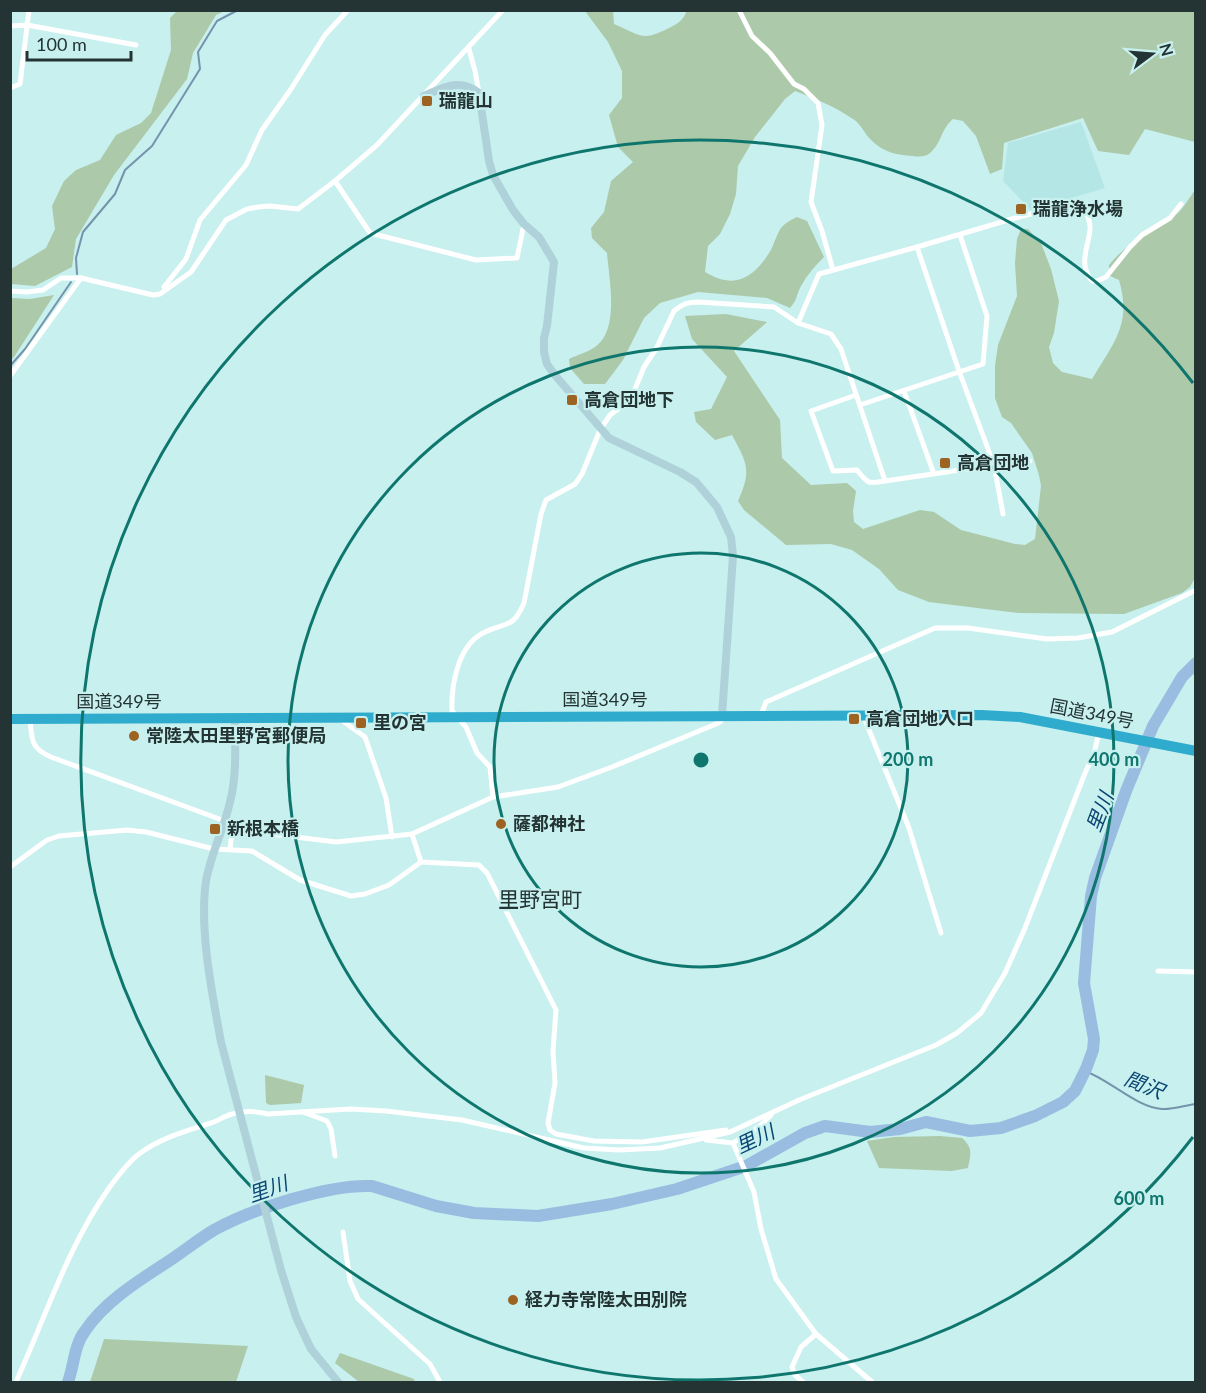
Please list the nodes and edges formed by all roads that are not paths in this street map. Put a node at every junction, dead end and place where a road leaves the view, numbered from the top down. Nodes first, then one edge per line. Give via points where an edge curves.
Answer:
1 (29, 10) edge
2 (348, 10) edge
3 (503, 10) edge
4 (739, 10) edge
5 (27, 25) junction
6 (10, 26) edge
7 (136, 45) dead end
8 (469, 49) junction
9 (10, 88) edge
10 (479, 93) junction
11 (424, 96) junction
12 (335, 181) junction
13 (1181, 204) dead end
14 (524, 224) junction
15 (960, 236) junction
16 (916, 247) junction
17 (833, 270) junction
18 (81, 278) junction
19 (10, 291) edge
20 (160, 294) junction
21 (798, 323) junction
22 (959, 371) junction
23 (10, 376) edge
24 (903, 391) junction
25 (856, 395) junction
26 (860, 405) junction
27 (600, 430) junction
28 (1030, 461) dead end
29 (994, 465) junction
30 (934, 474) junction
31 (885, 481) junction
32 (1003, 514) dead end
33 (1196, 590) edge
34 (761, 715) junction
35 (866, 715) junction
36 (722, 716) junction
37 (339, 718) junction
38 (456, 718) junction
39 (10, 719) edge
40 (30, 719) junction
41 (235, 719) junction
42 (1103, 733) junction
43 (1194, 751) edge
44 (493, 797) junction
45 (225, 820) junction
46 (233, 824) junction
47 (412, 834) junction
48 (392, 837) junction
49 (214, 849) junction
50 (230, 849) junction
51 (421, 862) junction
52 (10, 867) edge
53 (941, 933) dead end
54 (1158, 971) dead end
55 (1196, 972) edge
56 (301, 1112) junction
57 (775, 1112) junction
58 (241, 1114) junction
59 (734, 1130) junction
60 (556, 1134) junction
61 (703, 1139) junction
62 (733, 1145) junction
63 (580, 1147) junction
64 (335, 1156) dead end
65 (343, 1232) dead end
66 (816, 1334) junction
67 (16, 1383) edge
68 (338, 1383) edge
69 (440, 1383) edge
70 (803, 1383) edge
71 (872, 1383) edge

1 - 5 street
2 - 20 street via 325,35 262,130 246,165 200,220 186,259
3 - 8 street
4 - 17 street via 752,36 794,84 818,103 822,125 811,202
5 - 6 street
5 - 7 street
5 - 9 street via 21,84
8 - 10 street
8 - 11 street
10 - 11 street via 454,84
10 - 14 street via 493,175
11 - 12 street
12 - 14 street via 370,233 476,260 517,258
12 - 20 street via 298,209 258,207 226,220 191,272
13 - 15 street via 1170,219 1142,235 1106,277 1097,281 1087,275 1084,263 1090,230 1084,206 1075,204 1022,216
14 - 27 street via 539,237 554,262 544,338 547,364
15 - 16 street
15 - 22 street via 987,316 982,364
16 - 17 street
16 - 22 street
17 - 21 street via 819,274 815,280
18 - 19 street via 61,278 43,290
18 - 20 street
18 - 23 street
21 - 25 street via 831,334 837,340
21 - 27 street via 774,307 698,302 679,306 644,367 631,399 610,415
22 - 24 street
22 - 29 street
24 - 26 street
24 - 30 street
25 - 26 street
25 - 31 street via 811,411 833,471 857,470 866,482
26 - 31 street
27 - 36 street via 696,482 717,507 732,537
27 - 38 street via 575,483 546,500 519,614 513,623 480,634 463,653 452,693
28 - 29 street
29 - 30 street
29 - 32 street
30 - 31 street
33 - 34 street via 1098,636 1047,639 968,628 935,628 766,702
34 - 35 highway, 国道349号
34 - 36 highway, 国道349号
35 - 42 highway, 国道349号 via 1006,716
35 - 53 street via 909,828
36 - 38 highway, 国道349号
36 - 44 street via 716,724 558,787
37 - 38 highway, 国道349号
37 - 41 highway, 国道349号
37 - 48 street via 365,737 386,798
38 - 44 street via 466,727 477,753 490,767
39 - 40 highway, 国道349号
40 - 41 highway, 国道349号
40 - 45 street via 34,747 40,752
41 - 45 street via 233,790
42 - 43 highway, 国道349号
42 - 57 street via 1025,928 981,1013 936,1045
44 - 47 street
45 - 46 street
45 - 49 street
46 - 48 street via 271,834 336,842
46 - 50 street
47 - 48 street
47 - 51 street
49 - 50 street
49 - 52 street via 146,832 72,834 47,840
49 - 58 street via 206,882 204,923 217,1020
50 - 51 street via 252,851 300,880 351,896 389,885
51 - 60 street via 479,865 488,873 556,1011 555,1083 548,1123
54 - 55 street
56 - 58 street
56 - 63 street via 350,1109 429,1115
56 - 64 street via 327,1121
57 - 59 street
57 - 62 street
58 - 67 street via 232,1113 156,1143 125,1168 83,1231
58 - 68 street via 281,1270 303,1334
59 - 60 street via 642,1143 594,1141
59 - 61 street
60 - 63 street
61 - 62 street
61 - 63 street via 660,1148
62 - 66 street via 754,1192 760,1229 776,1279
65 - 69 street via 350,1281 358,1299 430,1364
66 - 70 street via 801,1347 792,1367
66 - 71 street

